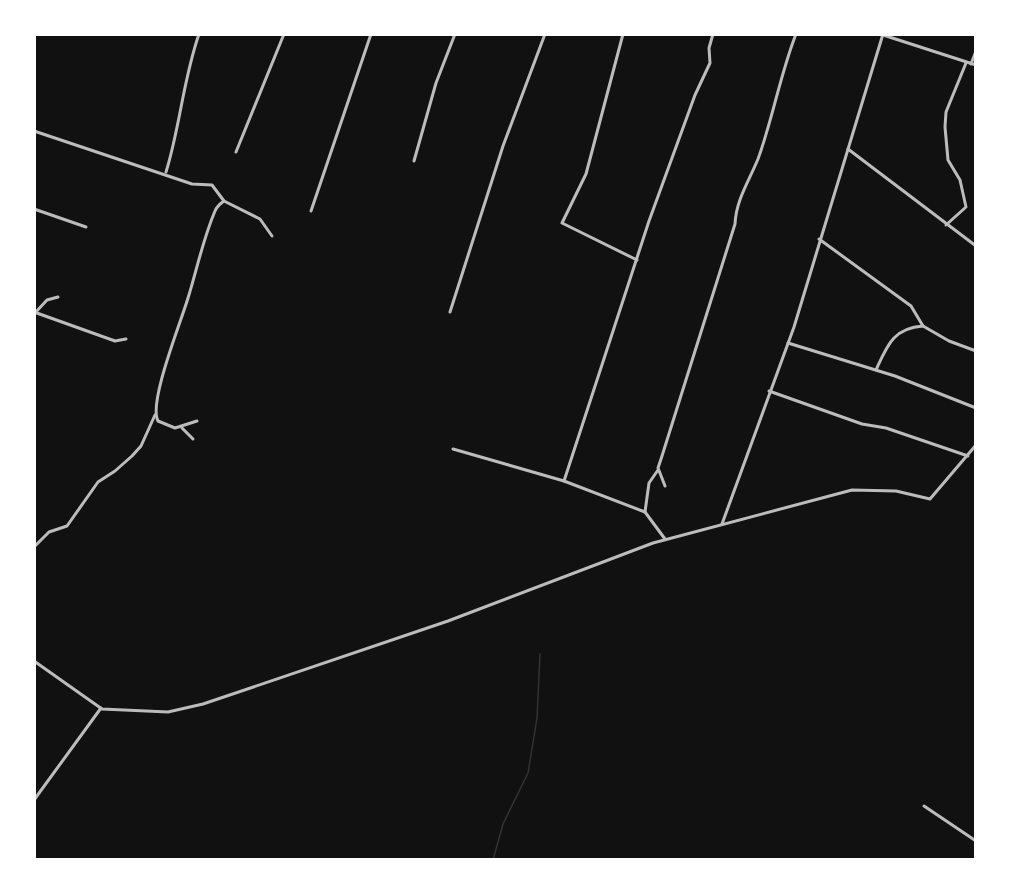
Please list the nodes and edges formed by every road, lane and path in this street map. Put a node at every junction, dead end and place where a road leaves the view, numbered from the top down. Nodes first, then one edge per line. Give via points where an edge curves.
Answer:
1 (199, 34) edge
2 (284, 34) edge
3 (370, 34) edge
4 (455, 34) edge
5 (545, 34) edge
6 (623, 34) edge
7 (713, 34) edge
8 (796, 34) edge
9 (882, 35) edge
10 (975, 51) edge
11 (966, 63) junction
12 (973, 64) edge
13 (34, 131) edge
14 (848, 149) junction
15 (236, 152) dead end
16 (414, 161) dead end
17 (165, 173) junction
18 (224, 201) junction
19 (34, 209) edge
20 (311, 211) dead end
21 (946, 225) junction
22 (86, 227) dead end
23 (272, 236) dead end
24 (819, 239) junction
25 (975, 246) edge
26 (637, 260) junction
27 (58, 297) dead end
28 (450, 312) dead end
29 (35, 313) edge
30 (922, 326) junction
31 (126, 339) dead end
32 (788, 343) junction
33 (975, 351) edge
34 (876, 370) junction
35 (769, 391) junction
36 (975, 408) edge
37 (155, 416) junction
38 (197, 421) dead end
39 (182, 428) junction
40 (193, 439) dead end
41 (975, 445) edge
42 (453, 448) dead end
43 (968, 456) junction
44 (658, 468) junction
45 (564, 481) junction
46 (665, 486) dead end
47 (645, 512) junction
48 (722, 524) junction
49 (665, 539) junction
50 (34, 547) edge
51 (34, 662) edge
52 (101, 708) junction
53 (34, 800) edge
54 (924, 806) dead end
55 (975, 842) edge

1 - 17 street via 189,62 178,134
2 - 15 street
3 - 20 street
4 - 16 street via 436,83
5 - 28 street via 503,146
6 - 26 street via 586,174 562,223
7 - 26 street via 710,63
8 - 44 street via 758,158 740,196 735,224
9 - 11 street
9 - 14 street
10 - 12 street
11 - 12 street
11 - 21 street via 946,112 945,127 948,160 960,180 966,207
13 - 17 street
14 - 21 street
14 - 24 street
17 - 18 street via 192,184 212,186
18 - 23 street via 260,219
18 - 37 street via 216,209 198,260 168,355
19 - 22 street
21 - 25 street
24 - 30 street via 910,306
24 - 32 street
26 - 45 street
27 - 29 street via 47,300
29 - 31 street via 115,341
30 - 33 street
30 - 34 street via 910,327 894,337
32 - 34 street
32 - 35 street
34 - 36 street
35 - 43 street
35 - 48 street
37 - 39 street via 162,425
37 - 50 street via 132,456 98,482 67,526 49,532
38 - 39 street
39 - 40 street
41 - 43 street
42 - 45 street
43 - 48 street via 930,499 896,491 852,490
44 - 46 street
44 - 47 street via 649,483
45 - 47 street
47 - 49 street
48 - 49 street
49 - 52 street via 448,621 203,704 168,712
51 - 52 street
52 - 53 street
54 - 55 street

